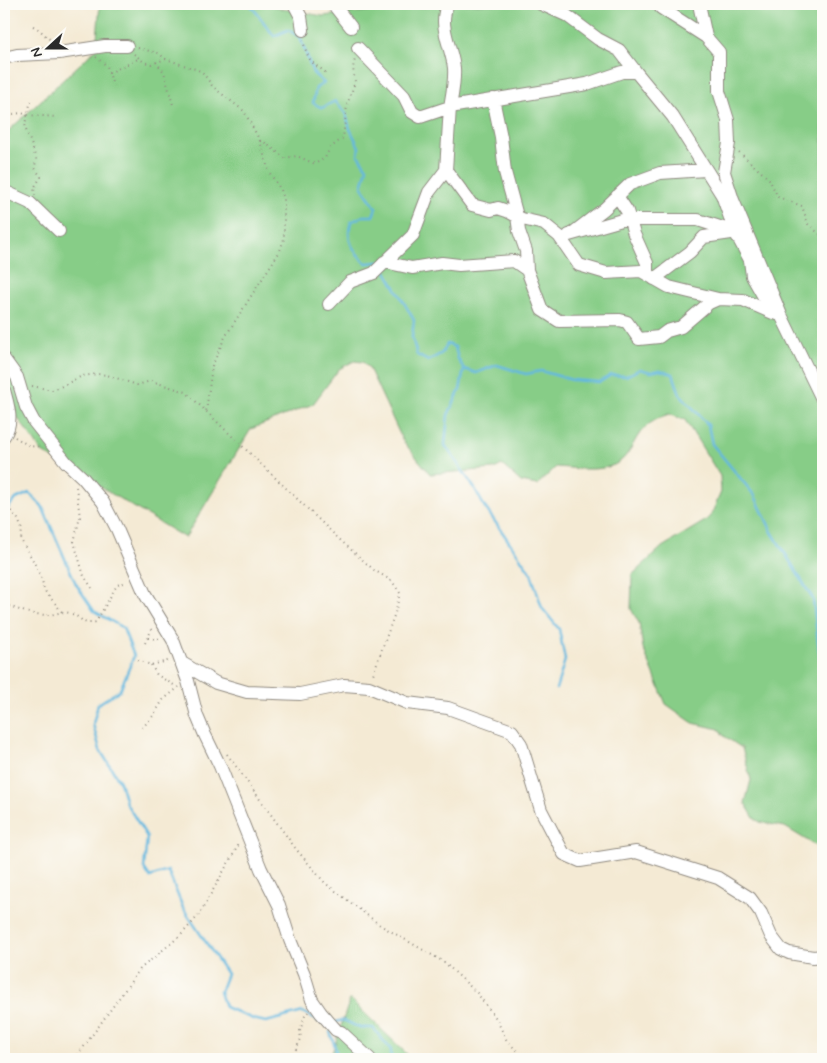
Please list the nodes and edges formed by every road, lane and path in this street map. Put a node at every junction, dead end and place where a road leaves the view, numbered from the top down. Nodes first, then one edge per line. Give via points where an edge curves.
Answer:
1 (294, 4) edge
2 (333, 4) edge
3 (448, 4) edge
4 (541, 4) edge
5 (658, 4) edge
6 (700, 4) edge
7 (33, 26) dead end
8 (351, 27) dead end
9 (303, 30) joint
10 (706, 37) junction
11 (58, 43) dead end
12 (127, 46) junction
13 (86, 48) junction
14 (358, 48) joint
15 (4, 58) edge
16 (138, 58) junction
17 (166, 59) junction
18 (156, 62) junction
19 (636, 72) junction
20 (110, 73) junction
21 (326, 73) dead end
22 (113, 86) dead end
23 (494, 99) junction
24 (31, 101) dead end
25 (172, 105) dead end
26 (450, 107) junction
27 (4, 110) edge
28 (27, 115) junction
29 (58, 117) dead end
30 (260, 141) junction
31 (728, 142) junction
32 (446, 170) junction
33 (706, 170) junction
34 (4, 191) edge
35 (617, 196) junction
36 (30, 203) junction
37 (725, 204) junction
38 (517, 216) junction
39 (629, 220) junction
40 (710, 224) junction
41 (59, 231) dead end
42 (735, 232) junction
43 (566, 237) junction
44 (706, 237) junction
45 (823, 237) edge
46 (384, 262) junction
47 (527, 270) junction
48 (650, 276) junction
49 (718, 299) junction
50 (329, 304) dead end
51 (777, 314) junction
52 (4, 359) edge
53 (4, 374) edge
54 (17, 377) junction
55 (4, 390) edge
56 (823, 401) edge
57 (26, 407) junction
58 (206, 412) junction
59 (5, 433) edge
60 (50, 442) junction
61 (76, 487) dead end
62 (4, 504) edge
63 (136, 574) junction
64 (92, 588) dead end
65 (4, 606) edge
66 (62, 612) junction
67 (181, 659) junction
68 (138, 660) dead end
69 (151, 665) junction
70 (187, 677) junction
71 (369, 687) junction
72 (178, 688) junction
73 (182, 693) dead end
74 (142, 728) dead end
75 (224, 749) dead end
76 (247, 832) junction
77 (823, 956) edge
78 (311, 996) junction
79 (75, 1059) edge
80 (298, 1059) edge
81 (370, 1059) edge
82 (524, 1059) edge

1 - 9 street
2 - 8 street
3 - 26 street via 445,36 454,67
4 - 19 street via 566,15 619,50
5 - 10 street
6 - 10 street
7 - 11 path via 49,40
9 - 21 path via 306,54
10 - 31 street via 719,52 719,91 728,120
12 - 13 street
12 - 16 path
12 - 17 path via 158,53
13 - 15 street
13 - 20 path via 107,66
14 - 26 street via 404,96 412,112 420,117
14 - 30 path via 353,68 356,82 347,105 344,138 330,148 325,158 315,164 297,156 285,158
16 - 18 path via 151,64
16 - 20 path
17 - 18 path
17 - 30 path via 203,73 213,87 244,111
18 - 25 path via 164,72
19 - 23 street via 622,72 587,84
19 - 33 street via 673,117
20 - 22 path
23 - 26 street
23 - 38 street
24 - 28 path
26 - 32 street
27 - 28 path
28 - 29 path
28 - 36 path via 26,130 36,159 35,168 41,178
30 - 58 path via 269,172 284,199 284,239 280,251 225,337 212,366
31 - 45 path via 769,179 778,198 802,206 808,224
31 - 51 street via 724,172
32 - 38 street via 472,205 507,210
32 - 46 street via 429,192 413,235
33 - 35 street via 660,173 630,184
33 - 37 street
34 - 36 street
35 - 39 street
35 - 43 street
36 - 41 street
37 - 40 street
37 - 42 street
38 - 43 street via 544,224
38 - 47 street
39 - 40 street via 698,220
39 - 43 street
39 - 48 street
40 - 42 street
40 - 44 street
42 - 44 street
42 - 51 street via 750,260 752,276
43 - 48 street via 579,264 606,273 641,271
44 - 48 street via 690,252
46 - 47 street via 412,268 442,263 514,261
46 - 50 street via 374,273 350,282
47 - 49 street via 542,310 559,321 620,320 627,322 639,338 659,337 681,327 709,302
48 - 49 street via 669,287
49 - 51 street via 743,300
51 - 56 street
52 - 54 street
53 - 57 street
54 - 57 street
54 - 58 path via 32,386 52,390 82,376 98,374 137,385 151,381 186,392
55 - 59 street via 10,410
57 - 60 street
58 - 71 path via 339,539 374,570 392,581 400,593
59 - 60 path via 29,446
60 - 63 street via 103,502
61 - 64 path via 80,517 74,542 84,576
62 - 66 path via 17,518 23,545 34,562 44,590
63 - 66 path via 129,581 117,585 96,622 83,622 75,615
63 - 67 street
65 - 66 path via 32,614
67 - 69 path
67 - 70 street
67 - 71 street via 216,683 247,692 300,694 344,685
68 - 69 path
69 - 72 path via 157,675
70 - 72 path
70 - 76 street via 205,735
71 - 77 street via 407,703 448,708 512,731 521,744 541,810 564,854 580,860 636,852 718,878 750,898 781,949 813,958
72 - 73 path
72 - 74 path via 163,700
75 - 82 path via 324,883 380,925 444,962 477,993 496,1018 506,1039
76 - 78 street via 279,906
76 - 79 path via 199,915 181,935 140,969
78 - 80 path via 307,1000 308,1013 295,1051
78 - 81 street via 336,1030

